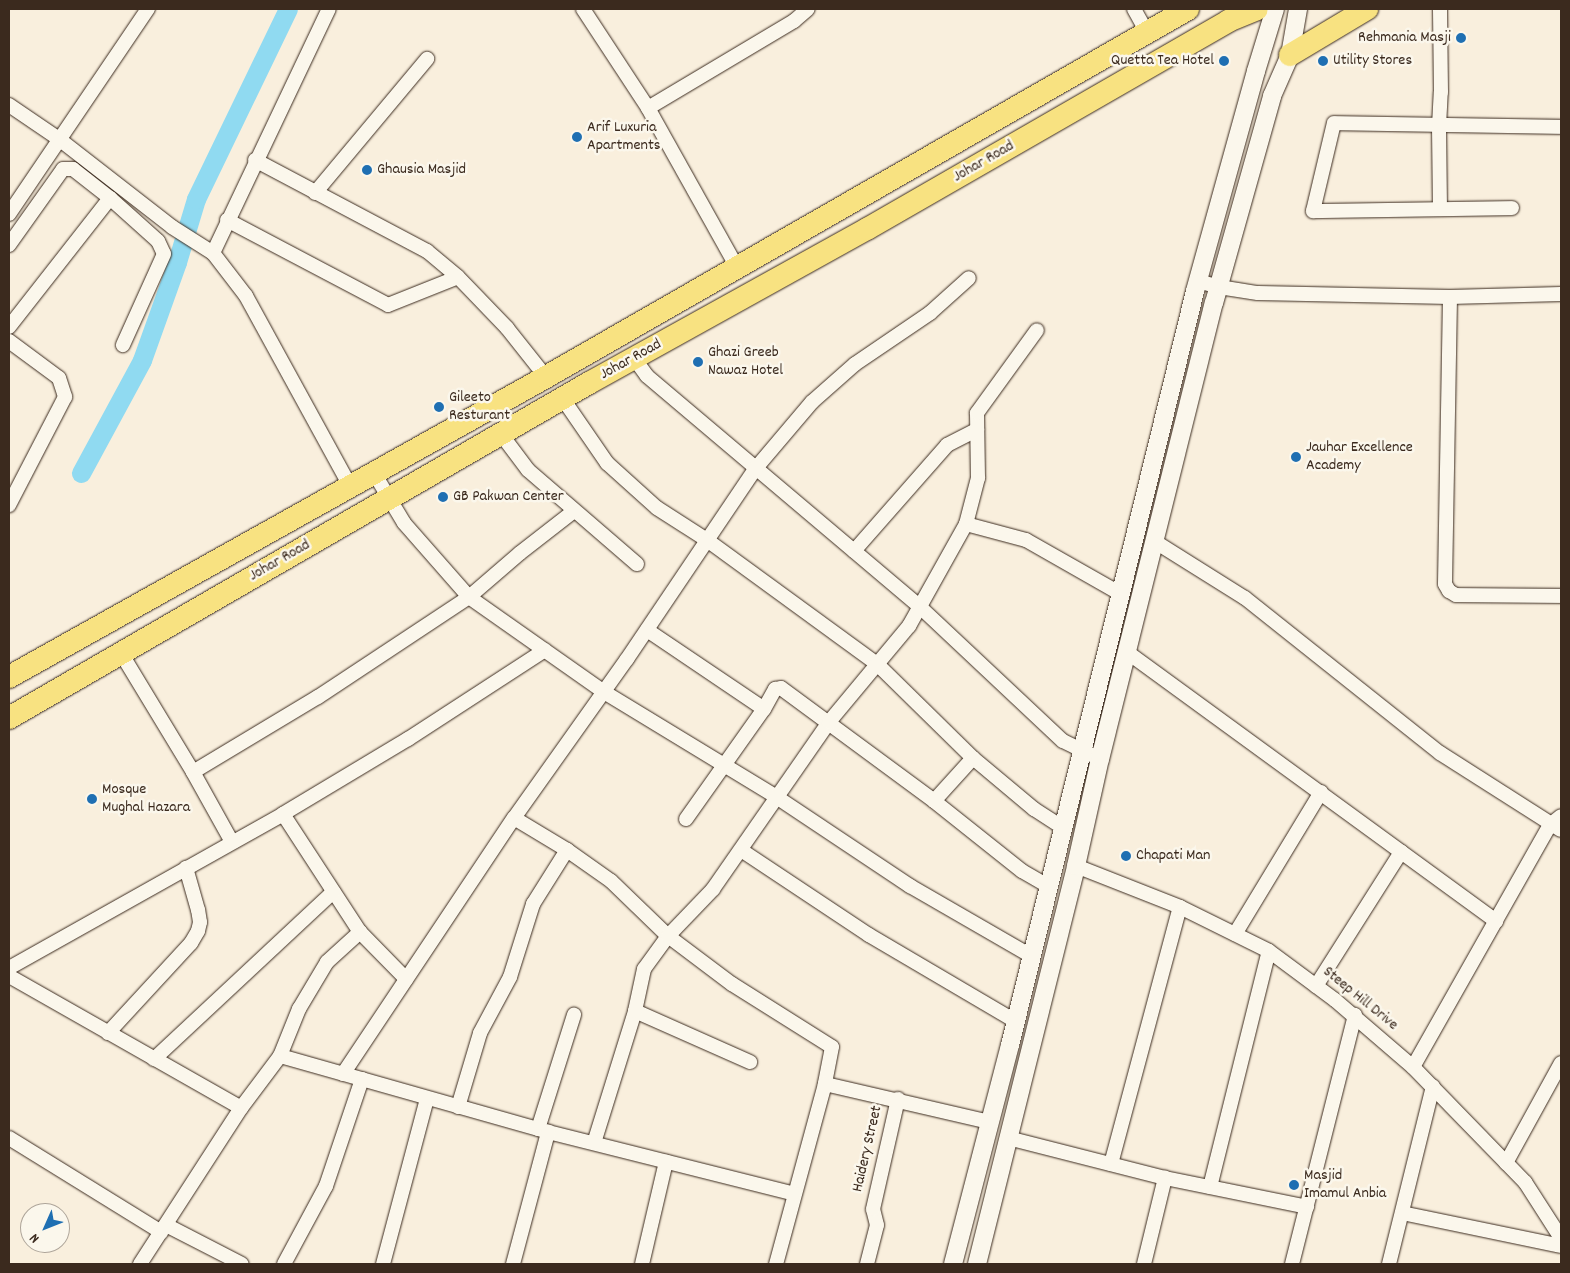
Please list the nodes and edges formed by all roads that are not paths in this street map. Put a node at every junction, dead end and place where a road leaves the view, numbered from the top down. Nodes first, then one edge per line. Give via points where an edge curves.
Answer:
1 (148, 9) edge
2 (328, 9) edge
3 (583, 9) edge
4 (808, 9) edge
5 (1134, 9) edge
6 (1257, 9) edge
7 (1275, 9) edge
8 (1298, 9) edge
9 (1367, 9) edge
10 (1440, 9) edge
11 (1180, 11) edge
12 (1147, 32) junction
13 (1290, 55) junction
14 (427, 59) dead end
15 (9, 105) edge
16 (648, 108) junction
17 (1438, 126) junction
18 (1561, 127) edge
19 (59, 139) junction
20 (255, 160) junction
21 (315, 193) junction
22 (110, 198) junction
23 (1512, 208) dead end
24 (1440, 210) junction
25 (9, 214) edge
26 (227, 220) junction
27 (9, 245) edge
28 (212, 253) junction
29 (737, 267) junction
30 (458, 277) junction
31 (969, 278) dead end
32 (1198, 280) junction
33 (1219, 287) junction
34 (1561, 294) edge
35 (1450, 297) junction
36 (9, 327) edge
37 (1037, 330) dead end
38 (9, 341) edge
39 (123, 345) dead end
40 (634, 358) junction
41 (546, 377) junction
42 (563, 399) junction
43 (977, 430) junction
44 (501, 434) junction
45 (756, 468) junction
46 (374, 473) junction
47 (350, 486) junction
48 (390, 498) junction
49 (9, 504) edge
50 (574, 512) junction
51 (966, 524) junction
52 (706, 540) junction
53 (1154, 541) junction
54 (854, 551) junction
55 (637, 564) dead end
56 (1121, 594) junction
57 (1561, 596) edge
58 (469, 597) junction
59 (919, 606) junction
60 (647, 630) junction
61 (545, 650) junction
62 (1127, 652) junction
63 (120, 653) junction
64 (877, 664) junction
65 (9, 677) edge
66 (604, 692) junction
67 (764, 709) junction
68 (9, 718) edge
69 (829, 722) junction
70 (1081, 750) junction
71 (973, 758) junction
72 (1100, 759) junction
73 (723, 765) junction
74 (193, 772) junction
75 (1321, 792) junction
76 (778, 798) junction
77 (934, 801) junction
78 (283, 814) junction
79 (514, 818) junction
80 (686, 819) dead end
81 (1558, 824) edge
82 (1062, 827) junction
83 (232, 842) junction
84 (567, 850) junction
85 (742, 850) junction
86 (1401, 852) junction
87 (1076, 866) junction
88 (186, 868) junction
89 (1048, 886) junction
90 (333, 892) junction
91 (1180, 907) junction
92 (1496, 921) junction
93 (360, 932) junction
94 (1235, 934) junction
95 (668, 936) junction
96 (1269, 951) junction
97 (1031, 956) junction
98 (9, 968) edge
99 (9, 976) edge
100 (406, 979) junction
101 (1316, 986) junction
102 (635, 1011) junction
103 (574, 1015) dead end
104 (1355, 1015) junction
105 (1015, 1021) junction
106 (108, 1032) junction
107 (280, 1056) junction
108 (154, 1058) junction
109 (750, 1062) dead end
110 (1561, 1063) edge
111 (1413, 1067) junction
112 (343, 1074) junction
113 (362, 1079) junction
114 (825, 1084) junction
115 (1433, 1086) junction
116 (427, 1099) junction
117 (898, 1099) junction
118 (458, 1107) junction
119 (241, 1108) junction
120 (990, 1122) junction
121 (543, 1131) junction
122 (9, 1138) edge
123 (1008, 1138) junction
124 (594, 1143) junction
125 (666, 1162) junction
126 (1506, 1163) junction
127 (1111, 1164) junction
128 (1165, 1178) junction
129 (1210, 1187) junction
130 (794, 1194) junction
131 (1307, 1207) junction
132 (1402, 1213) junction
133 (163, 1228) junction
134 (1561, 1238) edge
135 (1561, 1246) edge
136 (140, 1264) edge
137 (242, 1264) edge
138 (284, 1264) edge
139 (383, 1264) edge
140 (513, 1264) edge
141 (642, 1264) edge
142 (776, 1264) edge
143 (867, 1264) edge
144 (953, 1264) edge
145 (977, 1264) edge
146 (1144, 1264) edge
147 (1292, 1264) edge
148 (1389, 1264) edge

1 - 19 street
2 - 20 street
3 - 16 street
4 - 16 street via 794,21
5 - 12 street
6 - 40 main road, Johar Road via 1228,21 867,229
7 - 32 street
8 - 13 street
9 - 13 main road
10 - 17 street
11 - 12 main road, Johar Road
12 - 29 main road, Johar Road
13 - 33 street via 1272,96
14 - 21 street
15 - 19 street
16 - 29 street
17 - 18 street
17 - 24 street
17 - 24 street via 1334,123 1313,211
19 - 25 street
19 - 28 street via 172,228
20 - 21 street
20 - 26 street
21 - 30 street via 427,251
22 - 27 street via 73,169 63,169
22 - 36 street
22 - 39 street via 158,241 164,254
23 - 24 street
26 - 28 street
26 - 30 street via 388,305
28 - 47 street via 246,296
29 - 41 main road, Johar Road
30 - 41 street via 507,328
31 - 45 street via 930,313 855,364 812,402
32 - 33 street
32 - 56 street
33 - 35 street via 1258,293
33 - 53 street
34 - 35 street
35 - 57 street via 1445,584 1448,591 1456,595
37 - 43 street via 977,414
38 - 49 street via 59,378 65,397
40 - 42 main road, Johar Road
40 - 45 street via 647,376
41 - 46 main road, Johar Road
42 - 44 main road, Johar Road
42 - 52 street via 606,463 657,508
43 - 51 street via 978,478
43 - 54 street via 946,445
44 - 48 main road, Johar Road
44 - 50 street via 528,470
45 - 52 street
45 - 54 street
46 - 47 main road, Johar Road
46 - 48 street
47 - 65 main road, Johar Road
48 - 58 street via 404,523
48 - 63 main road, Johar Road
50 - 55 street
50 - 58 street
51 - 56 street via 1026,540
51 - 59 street
52 - 60 street
52 - 64 street
53 - 62 street
53 - 81 street via 1245,598 1440,753
54 - 59 street
56 - 70 street
58 - 61 street
58 - 74 street via 318,697
59 - 64 street via 909,626
59 - 70 street via 1063,741
60 - 66 street
60 - 67 street
61 - 66 street
61 - 78 street via 408,739
62 - 72 street
62 - 75 street
63 - 68 main road, Johar Road
63 - 74 street
64 - 69 street
64 - 71 street
66 - 73 street
66 - 79 street
67 - 69 street via 775,689 781,688
67 - 73 street
69 - 76 street
69 - 77 street
70 - 72 street
70 - 82 street
71 - 77 street
71 - 82 street via 1034,809
72 - 87 street
73 - 76 street
73 - 80 street
74 - 83 street
75 - 86 street
75 - 94 street
76 - 85 street
76 - 97 street via 910,886
77 - 89 street via 1022,871
78 - 83 street
78 - 90 street
79 - 84 street
79 - 100 street
81 - 92 street
82 - 89 street
83 - 88 street
84 - 95 street via 611,881
84 - 118 street via 533,904 510,977 480,1033
85 - 95 street via 713,889
85 - 105 street via 868,935
86 - 92 street
86 - 101 street
87 - 91 street, Steep Hill Drive
87 - 123 street
88 - 98 street
88 - 106 street via 198,910 198,931
89 - 97 street
90 - 93 street
90 - 108 street
91 - 94 street, Steep Hill Drive
91 - 127 street
92 - 111 street
93 - 100 street
93 - 107 street via 327,962 299,1009
94 - 96 street, Steep Hill Drive
95 - 102 street via 644,969
95 - 114 street via 732,984 832,1047
96 - 101 street, Steep Hill Drive
96 - 129 street
97 - 105 street
99 - 106 street
100 - 112 street
101 - 104 street, Steep Hill Drive
102 - 109 street
102 - 124 street
103 - 121 street
104 - 111 street, Steep Hill Drive
104 - 131 street
105 - 120 street
106 - 108 street
107 - 112 street
107 - 119 street
108 - 119 street
110 - 126 street
111 - 115 street, Steep Hill Drive
112 - 113 street
113 - 116 street
113 - 138 street via 326,1186
114 - 117 street
114 - 130 street
115 - 126 street, Steep Hill Drive
115 - 132 street
116 - 118 street
116 - 139 street
117 - 120 street
117 - 143 street, Haidery Street via 873,1209 877,1225
118 - 121 street
119 - 133 street
120 - 144 street
121 - 124 street
121 - 140 street
122 - 133 street
123 - 127 street
123 - 145 street
124 - 125 street
125 - 130 street
125 - 141 street
126 - 134 street, Steep Hill Drive via 1526,1182
127 - 128 street
128 - 129 street
128 - 146 street
129 - 131 street
130 - 142 street
131 - 147 street
132 - 135 street
132 - 148 street
133 - 136 street
133 - 137 street

